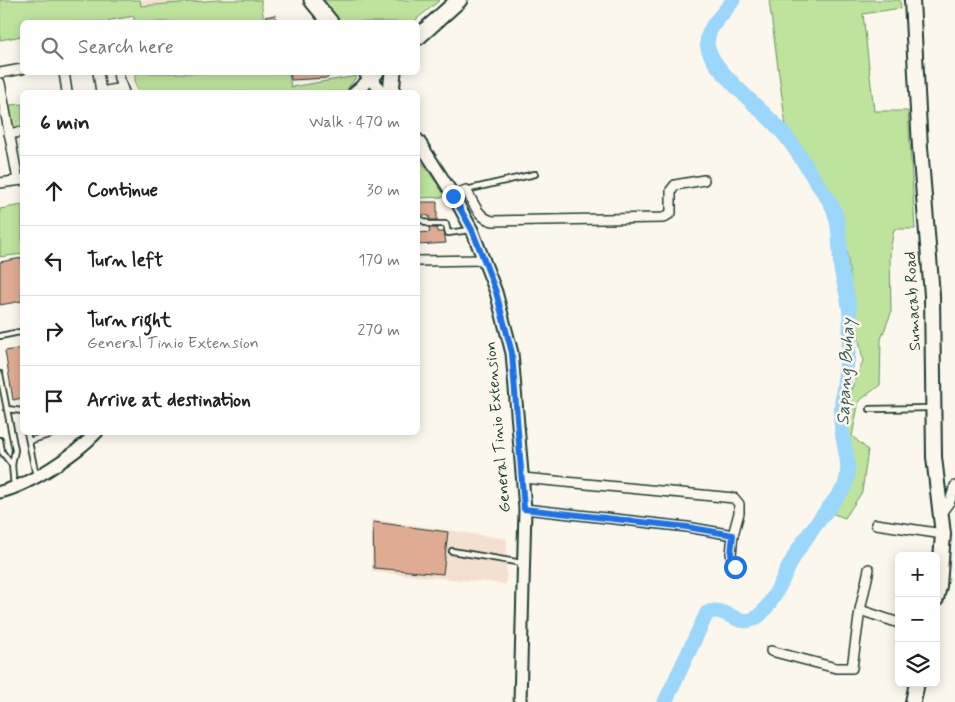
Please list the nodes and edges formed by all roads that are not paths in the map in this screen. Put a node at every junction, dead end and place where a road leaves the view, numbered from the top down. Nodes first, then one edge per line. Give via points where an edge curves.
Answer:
1 (312, 0) edge
2 (459, 0) edge
3 (912, 0) edge
4 (328, 20) edge
5 (420, 35) edge
6 (20, 69) edge
7 (0, 73) edge
8 (64, 75) edge
9 (98, 75) edge
10 (118, 75) edge
11 (370, 75) edge
12 (372, 75) edge
13 (393, 75) edge
14 (0, 83) edge
15 (67, 90) edge
16 (101, 90) edge
17 (123, 90) edge
18 (356, 90) edge
19 (381, 90) edge
20 (391, 90) edge
21 (20, 132) edge
22 (9, 134) junction
23 (420, 143) edge
24 (535, 174) dead end
25 (20, 180) edge
26 (704, 180) dead end
27 (0, 183) edge
28 (466, 190) junction
29 (453, 196) junction
30 (420, 219) edge
31 (472, 230) junction
32 (484, 260) junction
33 (420, 261) edge
34 (20, 332) dead end
35 (0, 336) edge
36 (0, 374) edge
37 (935, 408) junction
38 (7, 409) junction
39 (870, 410) dead end
40 (20, 412) edge
41 (28, 435) edge
42 (48, 435) edge
43 (94, 435) edge
44 (0, 440) edge
45 (29, 441) junction
46 (12, 465) junction
47 (36, 477) junction
48 (523, 478) junction
49 (955, 486) edge
50 (15, 488) junction
51 (0, 492) edge
52 (524, 509) junction
53 (942, 513) junction
54 (876, 524) dead end
55 (943, 534) junction
56 (733, 535) junction
57 (452, 551) dead end
58 (522, 563) junction
59 (735, 567) dead end
60 (869, 569) dead end
61 (936, 597) edge
62 (860, 610) junction
63 (895, 622) edge
64 (771, 652) dead end
65 (915, 687) edge
66 (520, 702) edge
67 (913, 702) edge

1 - 4 main road
2 - 5 main road
3 - 37 main road, Sumacab Road via 932,295
6 - 7 street
8 - 15 street
9 - 16 street
10 - 17 street
11 - 18 street
12 - 19 street
13 - 20 main road
14 - 22 street
21 - 22 street
22 - 25 street
23 - 29 street, General Tinio Extension
24 - 28 lane
25 - 27 street
26 - 28 street via 675,185 671,190 671,213 664,218 486,220
28 - 29 street
29 - 31 street, General Tinio Extension
30 - 31 lane via 429,224 446,224 448,233
31 - 32 street, General Tinio Extension
32 - 33 street
32 - 48 street, General Tinio Extension via 512,353
34 - 35 lane
36 - 38 lane
37 - 39 lane
37 - 53 main road, Sumacab Road via 934,457
38 - 40 lane
38 - 46 lane via 15,450
41 - 45 lane
42 - 45 lane
43 - 47 street
44 - 46 lane via 2,452
45 - 47 lane
46 - 50 lane
47 - 50 street
48 - 52 street, General Tinio Extension
48 - 56 street via 734,498 739,513
49 - 53 street
50 - 51 street
52 - 56 street
52 - 58 street, General Tinio Extension
53 - 55 main road, Sumacab Road
54 - 55 street
55 - 61 main road, Sumacab Road
56 - 59 street via 731,554
57 - 58 lane
58 - 66 street, General Tinio Extension
60 - 62 street
62 - 63 street
62 - 64 street via 852,668 836,668
65 - 67 main road

